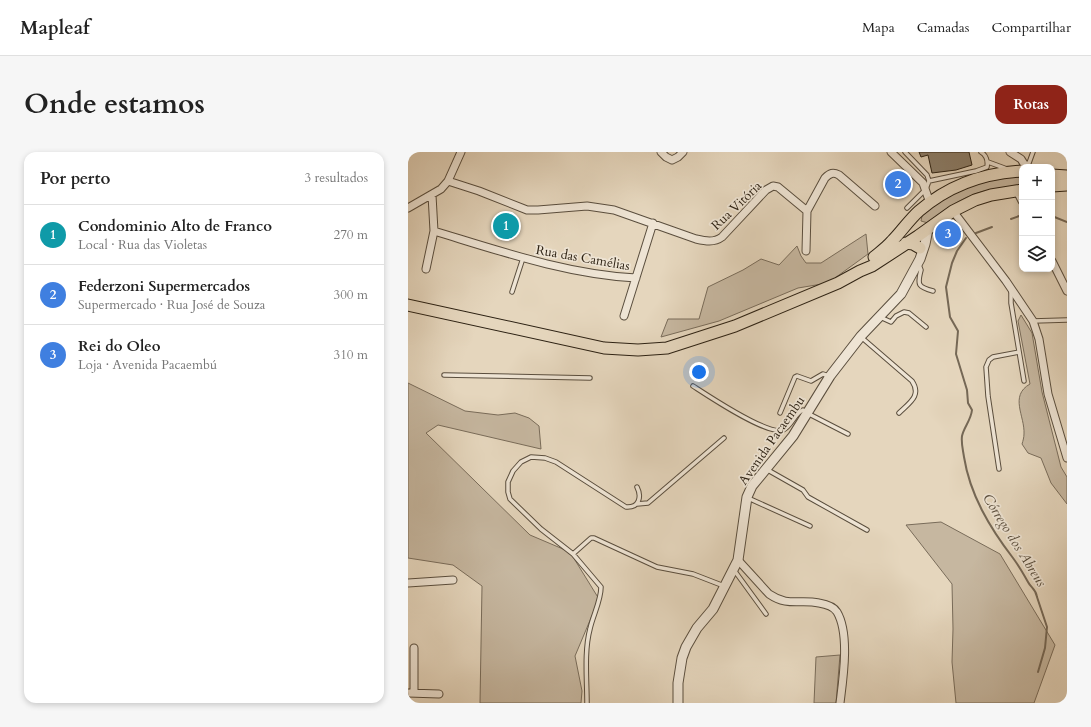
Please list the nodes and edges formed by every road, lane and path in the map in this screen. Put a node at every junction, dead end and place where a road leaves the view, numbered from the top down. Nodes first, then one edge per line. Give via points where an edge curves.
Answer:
1 (461, 152) edge
2 (661, 152) edge
3 (683, 152) edge
4 (891, 152) edge
5 (905, 152) edge
6 (981, 152) edge
7 (1010, 152) edge
8 (1033, 152) edge
9 (988, 162) junction
10 (1022, 164) edge
11 (1028, 164) edge
12 (1019, 167) edge
13 (1019, 169) edge
14 (1055, 175) edge
15 (1067, 176) edge
16 (448, 181) junction
17 (929, 181) junction
18 (1067, 185) edge
19 (1055, 186) edge
20 (926, 189) junction
21 (1019, 190) edge
22 (432, 195) junction
23 (930, 203) junction
24 (875, 206) dead end
25 (408, 208) edge
26 (907, 208) dead end
27 (807, 211) junction
28 (953, 211) junction
29 (918, 216) junction
30 (653, 223) junction
31 (928, 229) junction
32 (434, 231) junction
33 (918, 236) junction
34 (906, 244) junction
35 (806, 251) dead end
36 (919, 257) junction
37 (523, 258) junction
38 (1055, 267) edge
39 (426, 269) dead end
40 (860, 271) junction
41 (636, 278) junction
42 (1011, 288) junction
43 (933, 291) dead end
44 (1067, 291) edge
45 (512, 292) dead end
46 (408, 305) edge
47 (624, 316) dead end
48 (880, 316) junction
49 (1067, 320) edge
50 (1033, 321) junction
51 (926, 326) dead end
52 (861, 336) junction
53 (1019, 352) junction
54 (444, 375) dead end
55 (830, 376) junction
56 (590, 378) dead end
57 (1024, 380) dead end
58 (693, 386) dead end
59 (808, 412) junction
60 (780, 413) dead end
61 (899, 413) dead end
62 (848, 434) dead end
63 (724, 438) dead end
64 (1067, 458) edge
65 (765, 468) junction
66 (999, 469) dead end
67 (637, 486) dead end
68 (747, 497) junction
69 (637, 504) junction
70 (810, 526) dead end
71 (867, 530) dead end
72 (573, 554) junction
73 (738, 560) junction
74 (734, 570) junction
75 (453, 580) dead end
76 (408, 583) edge
77 (725, 586) junction
78 (766, 614) dead end
79 (414, 648) dead end
80 (411, 693) edge
81 (439, 694) dead end
82 (587, 703) edge
83 (678, 703) edge
84 (840, 703) edge

1 - 16 street
2 - 3 street via 672,160
4 - 20 street
5 - 17 lane via 927,175
6 - 9 lane
7 - 10 street via 1021,159
8 - 11 lane
9 - 12 lane
9 - 17 lane via 987,167 976,171
13 - 23 main road via 976,178 947,191
14 - 15 main road
16 - 22 street
16 - 30 street via 527,210 600,207
17 - 20 lane
18 - 19 main road
20 - 23 street
20 - 26 lane
21 - 28 main road via 975,200
22 - 25 street
22 - 32 street
23 - 29 main road
24 - 27 street via 839,174 833,173 825,178
27 - 30 street, Rua Vitória via 778,187 773,186 715,241 696,239
27 - 35 street
28 - 31 main road
28 - 42 street
29 - 31 main road via 922,225
29 - 33 main road
29 - 40 main road
30 - 41 street
31 - 33 main road
31 - 36 street, Avenida Pacaembu
32 - 37 street, Rua das Camélias
32 - 39 street
33 - 34 main road
33 - 36 street
34 - 36 main road via 913,244
34 - 40 main road
36 - 43 lane via 919,285
36 - 48 street, Avenida Pacaembu via 901,294
37 - 41 street, Rua das Camélias via 609,277
37 - 45 lane
38 - 44 street
40 - 46 main road via 791,304 735,326 667,348 604,348
41 - 47 street
42 - 50 street
42 - 53 lane
48 - 51 lane via 891,322 904,312
48 - 52 street, Avenida Pacaembu
49 - 50 lane
50 - 64 street via 1039,339 1048,394
52 - 55 street, Avenida Pacaembu
52 - 61 lane via 916,387 914,397
53 - 57 lane
53 - 66 lane via 993,357 986,367
54 - 56 lane
55 - 59 street, Avenida Pacaembu
55 - 60 lane via 824,374 811,381 795,377
58 - 59 lane via 737,413 774,430 783,430 789,426 802,410
59 - 62 lane
59 - 65 street, Avenida Pacaembu via 793,436
63 - 69 lane via 648,503
65 - 68 street, Avenida Pacaembu
65 - 71 lane via 803,490 808,497
67 - 69 lane via 640,497
68 - 70 lane
68 - 73 street, Avenida Pacaembu
69 - 72 lane via 631,508 626,507 556,462 545,458 531,458 521,462 508,482 510,499 541,529
72 - 77 lane via 594,538 657,566 693,574
72 - 82 lane via 602,588 590,629
73 - 74 street, Avenida Pacaembu
73 - 84 street via 769,594 780,601 818,603 830,606 837,612 845,653
74 - 77 street, Avenida Pacaembu
74 - 78 lane
75 - 76 street
77 - 83 street, Avenida Pacaembu via 713,609 697,628 686,647 678,683
79 - 80 street
80 - 81 street

